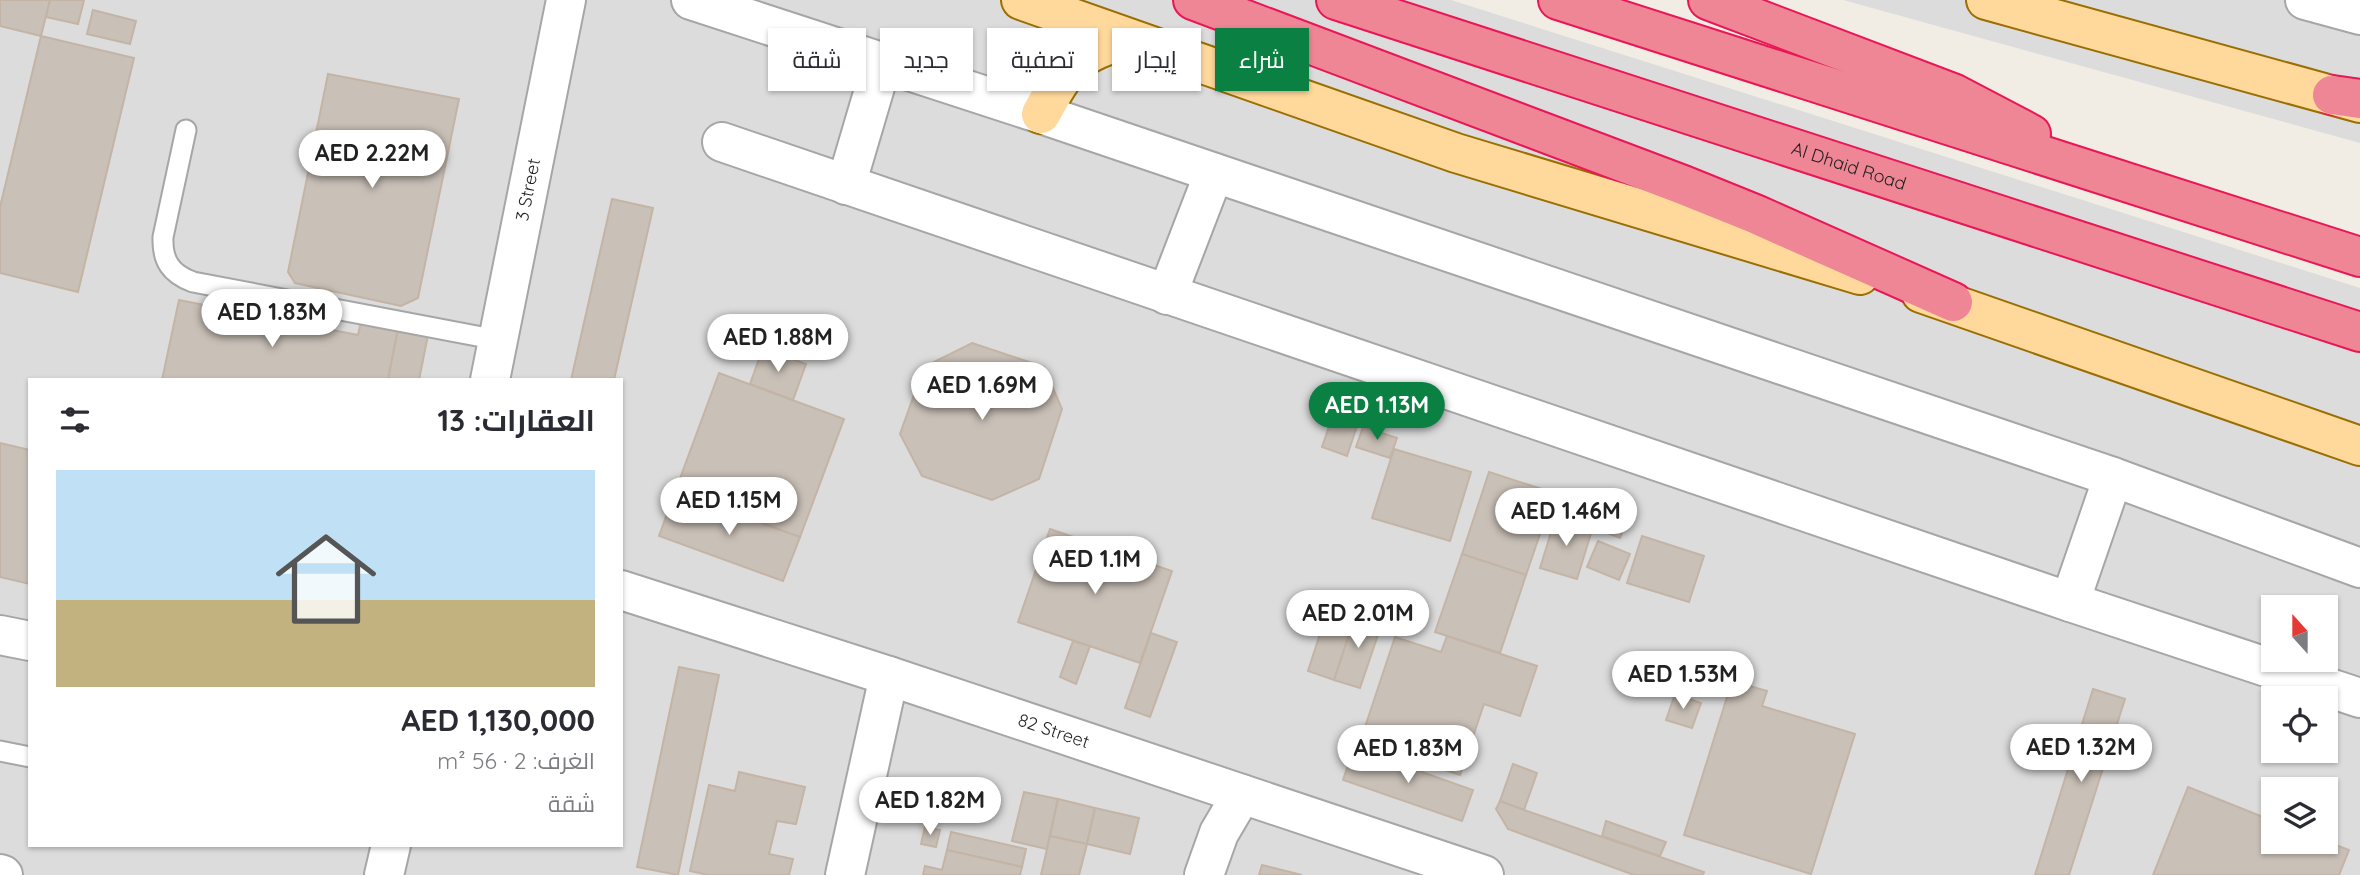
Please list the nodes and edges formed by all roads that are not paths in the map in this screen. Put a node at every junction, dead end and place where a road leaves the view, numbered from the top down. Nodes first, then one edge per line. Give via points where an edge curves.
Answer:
1 (566, 0) edge
2 (691, 0) edge
3 (1021, 0) edge
4 (1193, 0) edge
5 (1336, 0) edge
6 (1558, 0) edge
7 (1708, 0) edge
8 (1986, 0) edge
9 (2305, 0) edge
10 (2360, 15) edge
11 (1112, 33) edge
12 (1112, 44) edge
13 (880, 62) edge
14 (1201, 64) edge
15 (880, 73) edge
16 (970, 91) edge
17 (2351, 99) edge
18 (1041, 114) junction
19 (186, 130) dead end
20 (722, 142) dead end
21 (2086, 169) junction
22 (1214, 173) junction
23 (846, 185) junction
24 (2360, 257) edge
25 (1167, 295) junction
26 (1953, 302) junction
27 (2360, 332) edge
28 (498, 340) junction
29 (490, 378) edge
30 (2360, 446) edge
31 (2113, 477) junction
32 (2360, 568) edge
33 (623, 591) edge
34 (2070, 603) junction
35 (0, 635) edge
36 (28, 641) edge
37 (889, 676) junction
38 (2359, 694) edge
39 (0, 751) edge
40 (28, 757) edge
41 (1242, 794) junction
42 (391, 847) edge
43 (384, 875) edge
44 (845, 875) edge
45 (1204, 875) edge
46 (1483, 875) edge

1 - 28 street, 3 Street
2 - 13 street
3 - 11 main road
4 - 26 highway via 1684,185
5 - 27 highway, Al Dhaid Road
6 - 21 highway
7 - 21 highway via 1955,94 2043,140
8 - 17 main road
9 - 10 street
12 - 18 main road via 1077,61 1063,74
14 - 26 main road via 1456,153
15 - 23 street
16 - 18 street
18 - 22 street
19 - 28 lane via 163,237 163,253 179,277
20 - 23 street
21 - 24 highway
22 - 25 street
22 - 31 street
23 - 25 street
25 - 34 street
26 - 30 main road
28 - 29 street, 3 Street
31 - 32 street
31 - 34 street
33 - 37 street, 82 Street
34 - 38 street
35 - 36 street
37 - 41 street, 82 Street
37 - 44 street
39 - 40 lane
41 - 45 street via 1219,833
41 - 46 street, 82 Street
42 - 43 street

